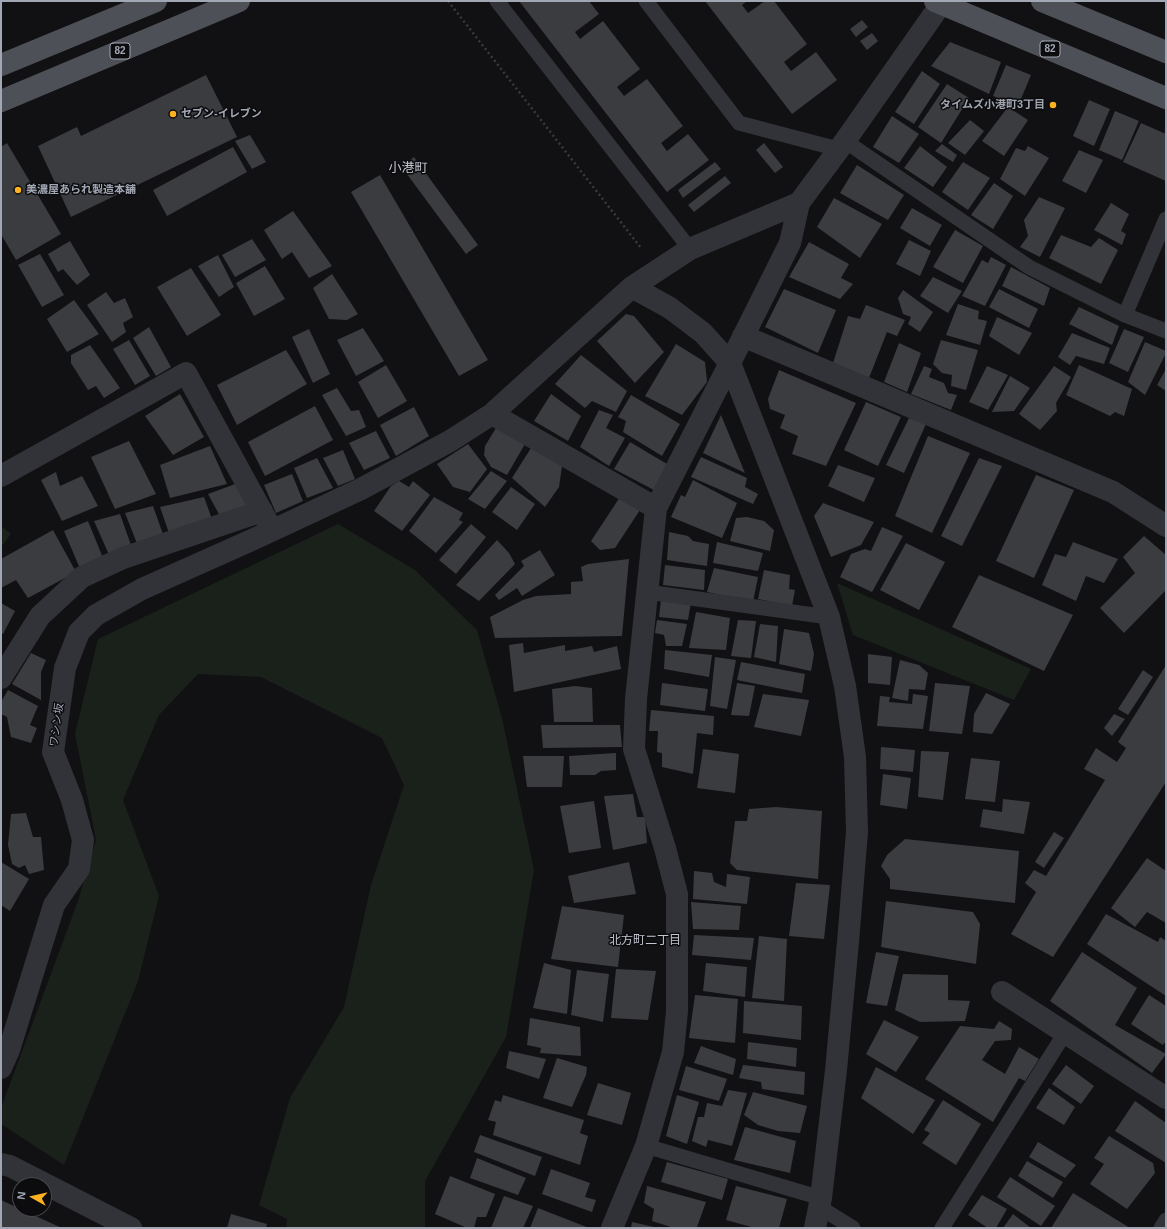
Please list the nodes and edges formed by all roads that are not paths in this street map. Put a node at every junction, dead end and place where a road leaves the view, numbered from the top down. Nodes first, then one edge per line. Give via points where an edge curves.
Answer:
1 (156, 1) edge
2 (239, 1) edge
3 (497, 1) edge
4 (646, 1) edge
5 (1042, 1) edge
6 (940, 2) edge
7 (1166, 52) edge
8 (1, 65) edge
9 (1166, 98) edge
10 (1, 101) edge
11 (842, 145) junction
12 (800, 203) junction
13 (1166, 219) edge
14 (690, 249) junction
15 (632, 287) junction
16 (1125, 315) junction
17 (1166, 331) edge
18 (743, 336) junction
19 (730, 363) junction
20 (492, 414) junction
21 (1, 476) edge
22 (656, 508) junction
23 (262, 511) junction
24 (1166, 526) edge
25 (272, 530) junction
26 (647, 592) junction
27 (829, 618) junction
28 (1, 678) edge
29 (1002, 992) dead end
30 (1065, 1033) junction
31 (1, 1068) edge
32 (1163, 1089) edge
33 (646, 1146) junction
34 (1, 1164) edge
35 (820, 1202) junction
36 (1166, 1220) edge
37 (131, 1228) edge
38 (612, 1228) edge
39 (815, 1228) edge
40 (853, 1228) edge
41 (942, 1228) edge
42 (1161, 1228) edge

1 - 8 main road
2 - 10 main road, 82
3 - 14 lane
4 - 11 lane via 739,123
5 - 7 main road
6 - 9 main road, 82
6 - 11 street
11 - 12 street
11 - 16 lane via 1029,268
12 - 14 street, ワシン坂
12 - 18 street via 790,243
13 - 16 lane
14 - 15 street, ワシン坂
15 - 19 street via 670,308 703,333
15 - 20 street, ワシン坂
16 - 17 lane
18 - 19 street
18 - 24 street via 1114,492
19 - 22 street
19 - 27 street
20 - 22 street
20 - 25 street, ワシン坂 via 450,441 361,489
21 - 23 street via 186,373
22 - 26 street
23 - 25 street
23 - 28 street via 123,558 82,577 40,616
25 - 31 street, ワシン坂 via 142,589 96,615 79,632 66,668 53,752 72,800 83,840 79,869 54,906 9,1050
26 - 27 lane
26 - 33 street via 636,699 634,748 677,894 677,1011 673,1052
27 - 35 street via 845,686 855,757 857,832 847,957
29 - 30 street
30 - 32 street
30 - 41 lane
33 - 35 lane
33 - 38 street
34 - 37 street via 10,1166
35 - 39 street
35 - 40 lane
36 - 42 lane

